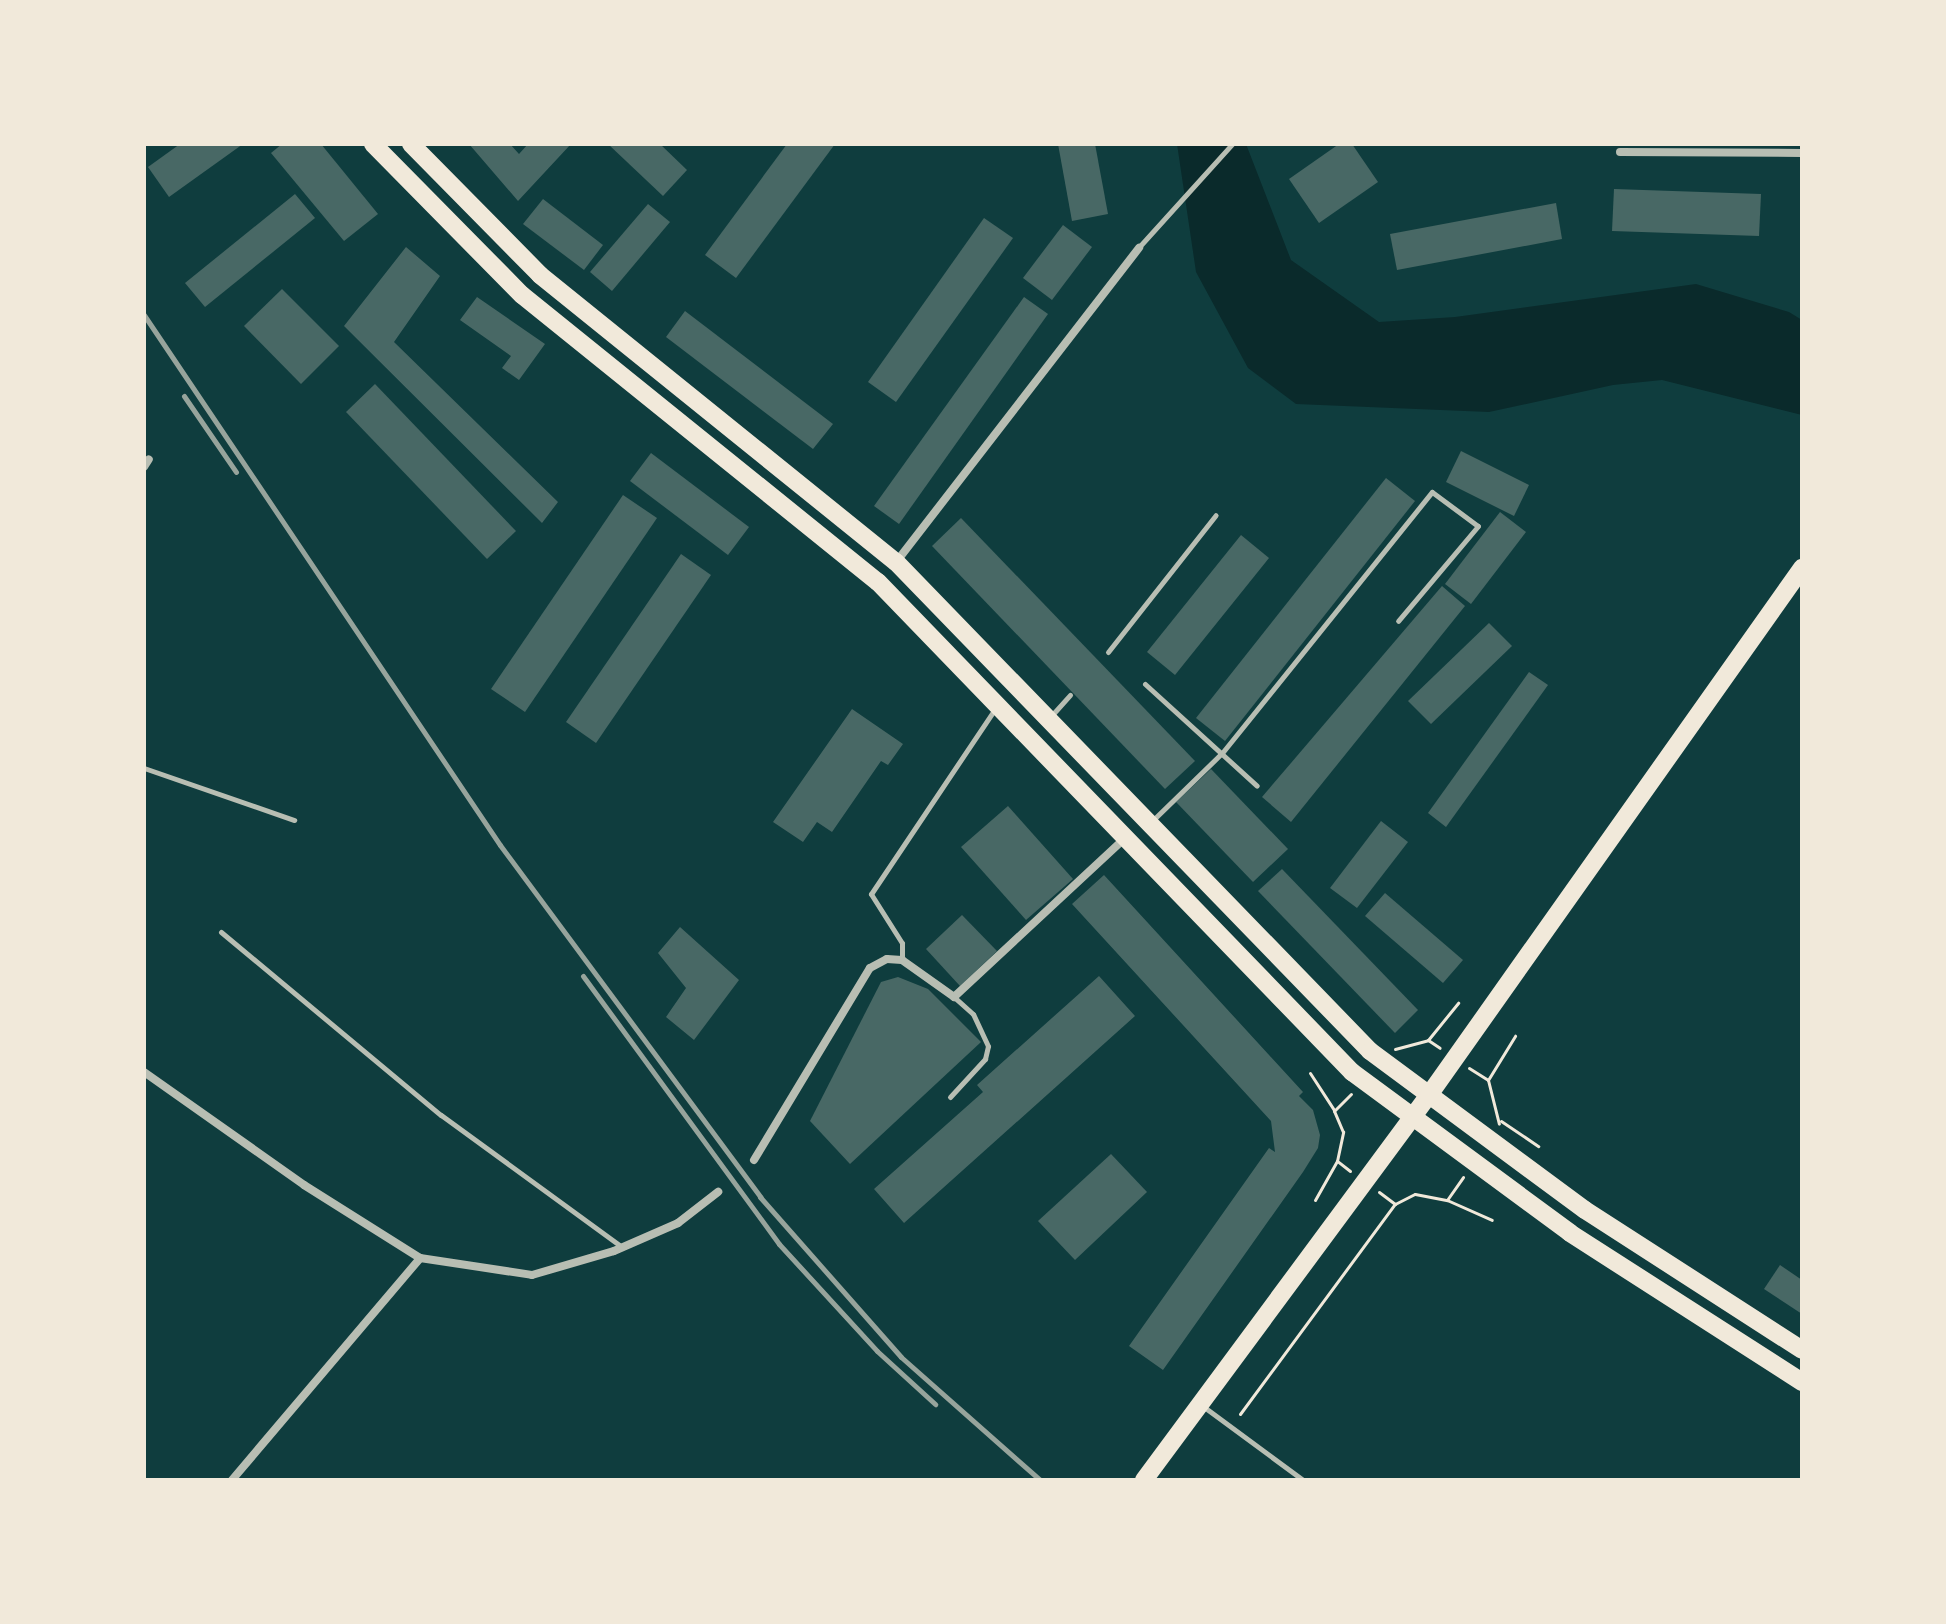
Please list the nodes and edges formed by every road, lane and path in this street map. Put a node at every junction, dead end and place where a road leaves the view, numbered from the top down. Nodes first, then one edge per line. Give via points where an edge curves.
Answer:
1 (373, 144) edge
2 (411, 144) edge
3 (1232, 144) edge
4 (1620, 152) dead end
5 (1802, 153) edge
6 (1139, 248) joint
7 (1216, 515) dead end
8 (896, 562) junction
9 (1802, 568) edge
10 (1398, 621) dead end
11 (1108, 652) dead end
12 (1145, 684) dead end
13 (1070, 695) dead end
14 (998, 705) junction
15 (1049, 719) junction
16 (1222, 753) junction
17 (144, 768) edge
18 (1257, 786) dead end
19 (294, 820) dead end
20 (1150, 824) junction
21 (1126, 838) junction
22 (221, 932) dead end
23 (902, 960) junction
24 (954, 997) junction
25 (1458, 1003) dead end
26 (1515, 1036) dead end
27 (1428, 1040) dead end
28 (144, 1072) edge
29 (1310, 1073) dead end
30 (1488, 1080) dead end
31 (1429, 1095) junction
32 (950, 1097) dead end
33 (1334, 1111) dead end
34 (1413, 1117) junction
35 (1501, 1121) dead end
36 (1538, 1146) dead end
37 (754, 1160) dead end
38 (1337, 1161) dead end
39 (718, 1192) dead end
40 (1315, 1200) dead end
41 (1447, 1200) dead end
42 (1395, 1204) dead end
43 (1492, 1220) dead end
44 (622, 1247) junction
45 (420, 1258) junction
46 (1802, 1350) edge
47 (1802, 1382) edge
48 (1200, 1404) junction
49 (1240, 1414) dead end
50 (232, 1480) edge
51 (1144, 1480) edge
52 (1303, 1480) edge

1 - 14 main road via 522,295 878,582
2 - 8 main road via 540,275
3 - 6 lane
4 - 5 street
6 - 8 street
7 - 11 lane
8 - 15 main road
9 - 31 main road
10 - 16 lane via 1478,526 1432,492
12 - 16 lane
13 - 15 lane
14 - 21 main road
14 - 23 lane via 871,894 902,943
15 - 20 main road
16 - 18 lane
16 - 20 lane
17 - 19 lane
20 - 31 main road via 1370,1051
21 - 24 street
21 - 34 main road via 1352,1072
22 - 44 lane via 441,1115
23 - 24 street
23 - 37 street via 887,959 870,968
24 - 32 lane via 973,1014 988,1046 985,1059
25 - 27 path
26 - 30 path
28 - 45 street via 304,1185
29 - 33 path
31 - 34 main road
31 - 46 main road via 1585,1210
34 - 47 main road via 1570,1233
34 - 48 main road
35 - 36 path
38 - 40 path
39 - 44 street via 678,1223
41 - 43 path
42 - 49 path
44 - 45 street via 532,1275
45 - 50 street
48 - 51 main road
48 - 52 lane

